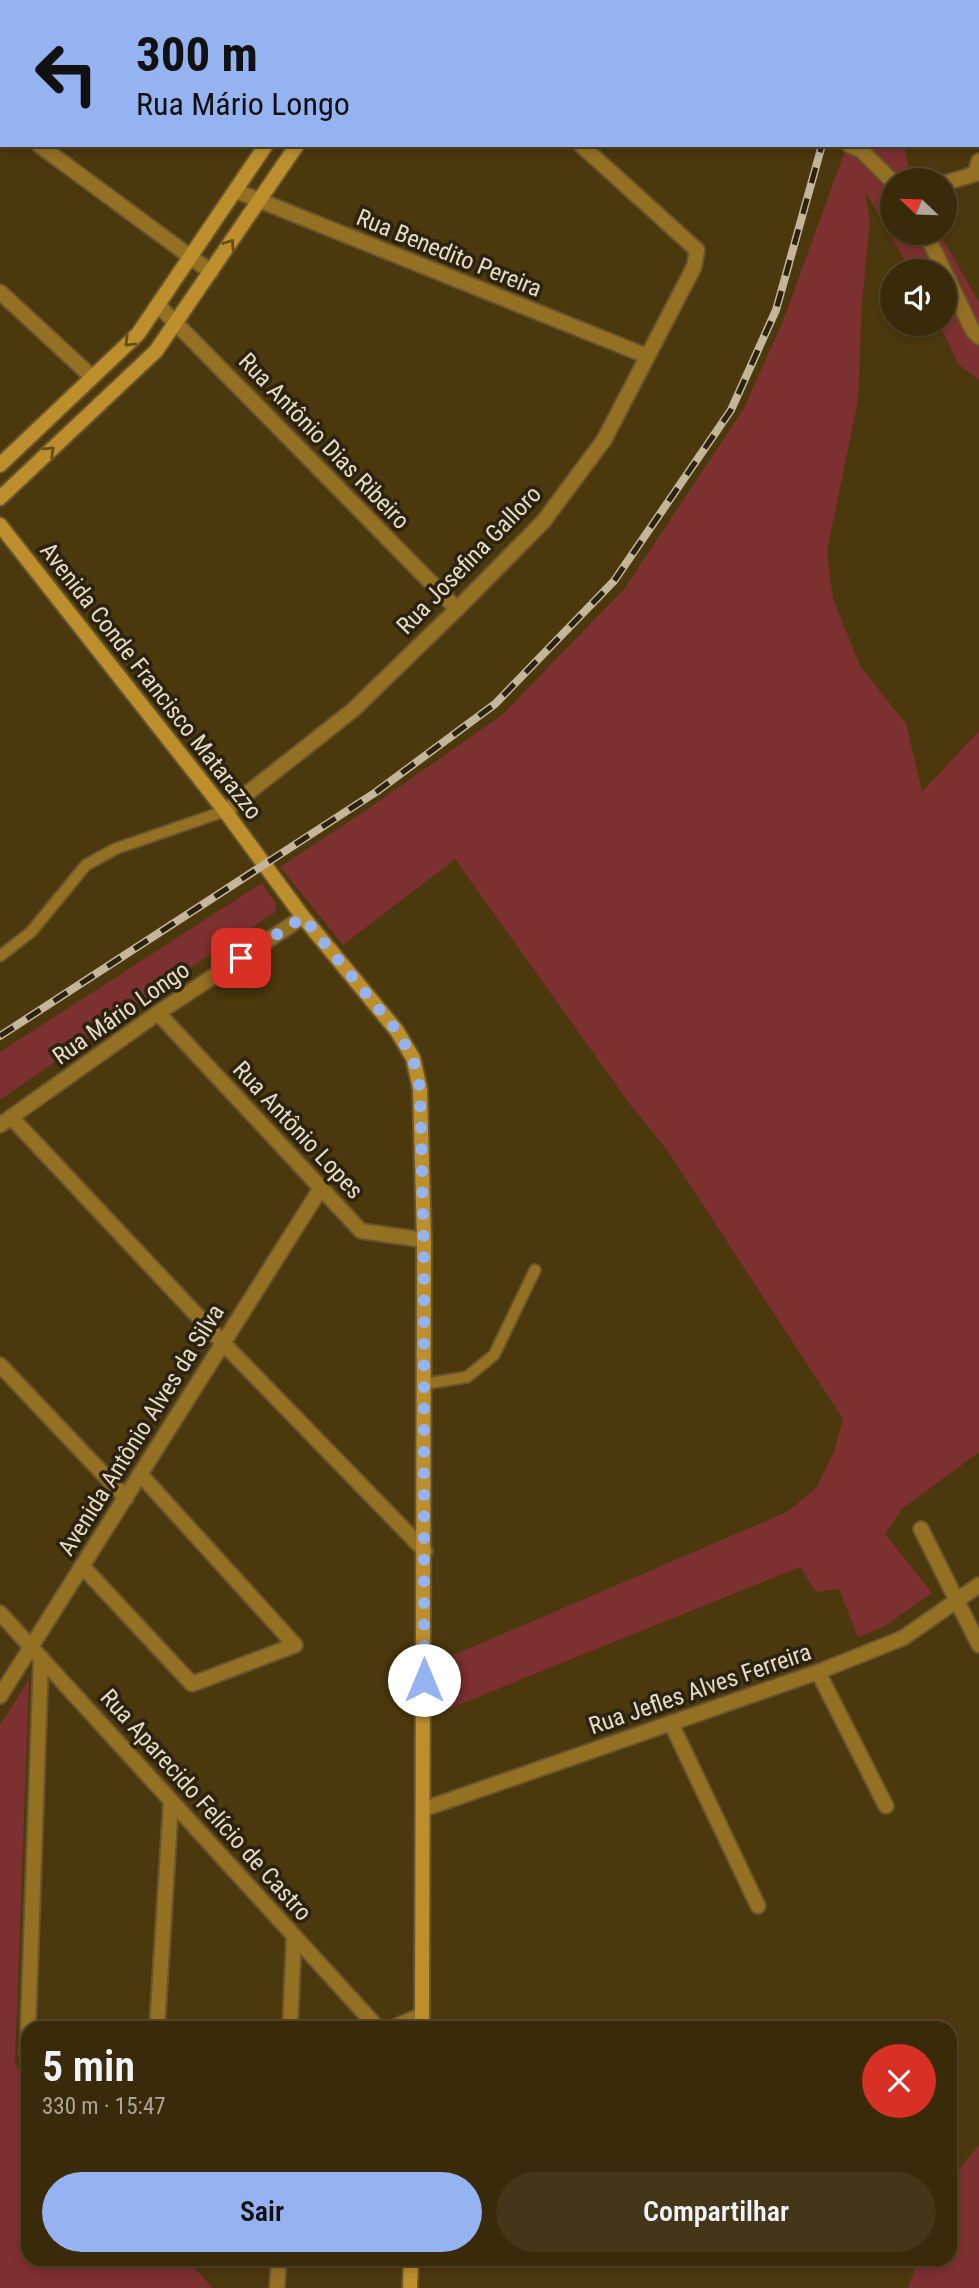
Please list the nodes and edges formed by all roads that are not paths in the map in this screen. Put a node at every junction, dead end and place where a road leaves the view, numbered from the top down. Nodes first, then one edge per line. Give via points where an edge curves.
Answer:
1 (264, 147) edge
2 (296, 147) edge
3 (583, 147) edge
4 (858, 147) edge
5 (53, 150) edge
6 (880, 169) edge
7 (978, 171) edge
8 (957, 179) edge
9 (236, 191) junction
10 (259, 202) junction
11 (190, 257) junction
12 (211, 272) junction
13 (0, 292) edge
14 (957, 297) edge
15 (158, 305) junction
16 (176, 322) junction
17 (979, 337) edge
18 (646, 356) junction
19 (92, 377) junction
20 (0, 465) edge
21 (0, 498) edge
22 (0, 525) edge
23 (457, 609) junction
24 (225, 811) junction
25 (303, 917) junction
26 (0, 956) edge
27 (158, 1013) junction
28 (6, 1121) edge
29 (321, 1188) junction
30 (424, 1240) junction
31 (535, 1270) dead end
32 (223, 1343) junction
33 (0, 1365) edge
34 (424, 1384) junction
35 (140, 1474) junction
36 (125, 1497) junction
37 (921, 1529) dead end
38 (425, 1551) junction
39 (82, 1566) junction
40 (979, 1585) edge
41 (957, 1601) junction
42 (0, 1613) edge
43 (979, 1645) edge
44 (36, 1652) junction
45 (818, 1672) junction
46 (0, 1696) edge
47 (671, 1723) junction
48 (172, 1802) junction
49 (886, 1806) dead end
50 (424, 1809) junction
51 (758, 1906) dead end
52 (294, 1936) junction
53 (28, 2021) edge
54 (157, 2021) edge
55 (289, 2021) edge
56 (372, 2021) edge
57 (422, 2021) edge
58 (279, 2266) edge
59 (411, 2266) edge
60 (277, 2288) edge
61 (410, 2288) edge

1 - 9 street
2 - 10 street
3 - 18 street, Rua Josefina Galloro via 696,250 694,267
4 - 6 street
5 - 11 street
7 - 8 street
9 - 10 street, Rua Benedito Pereira
9 - 11 street
12 -> 10 street
10 - 18 street, Rua Benedito Pereira
11 - 12 street
11 - 15 street
12 - 16 street
13 - 19 street
14 - 17 street
15 - 16 street, Rua Antônio Dias Ribeiro
15 -> 19 street via 138,334
21 -> 16 street via 156,351
16 - 23 street, Rua Antônio Dias Ribeiro
18 - 23 street, Rua Josefina Galloro via 597,450 542,522
19 - 20 street
22 - 24 street, Avenida Conde Francisco Matarazzo
23 - 24 street, Rua Josefina Galloro via 353,710
24 - 25 street, Avenida Conde Francisco Matarazzo
24 - 26 lane via 116,849 86,865 31,932
25 - 27 street, Rua Mário Longo
25 - 30 street, Avenida Conde Francisco Matarazzo via 397,1031 413,1058 420,1089
27 - 28 street, Rua Mário Longo
27 - 29 street, Rua Antônio Lopes
28 - 32 street
29 - 30 street, Rua Antônio Lopes via 361,1231
29 - 32 street, Avenida Antônio Alves da Silva
30 - 34 street, Avenida Conde Francisco Matarazzo
31 - 34 lane via 494,1355 467,1377
32 - 35 street, Avenida Antônio Alves da Silva
32 - 38 street
33 - 36 street
34 - 38 street, Avenida Conde Francisco Matarazzo
35 - 36 street, Avenida Antônio Alves da Silva
35 - 39 street via 295,1645 192,1684
36 - 39 street, Avenida Antônio Alves da Silva
37 - 41 street
38 - 50 street, Avenida Conde Francisco Matarazzo
39 - 44 street, Avenida Antônio Alves da Silva
40 - 41 street, Rua Jefles Alves Ferreira
41 - 43 street
41 - 45 street, Rua Jefles Alves Ferreira via 903,1638
42 - 44 street, Rua Aparecido Felício de Castro
44 - 46 street, Avenida Antônio Alves da Silva
44 - 48 street, Rua Aparecido Felício de Castro
44 - 53 street
45 - 47 street, Rua Jefles Alves Ferreira
45 - 49 street
47 - 50 street, Rua Jefles Alves Ferreira
47 - 51 street
48 - 52 street, Rua Aparecido Felício de Castro
48 - 54 street
50 - 57 street, Avenida Conde Francisco Matarazzo
52 - 55 street
52 - 56 street, Rua Aparecido Felício de Castro
58 - 60 street
59 - 61 street

